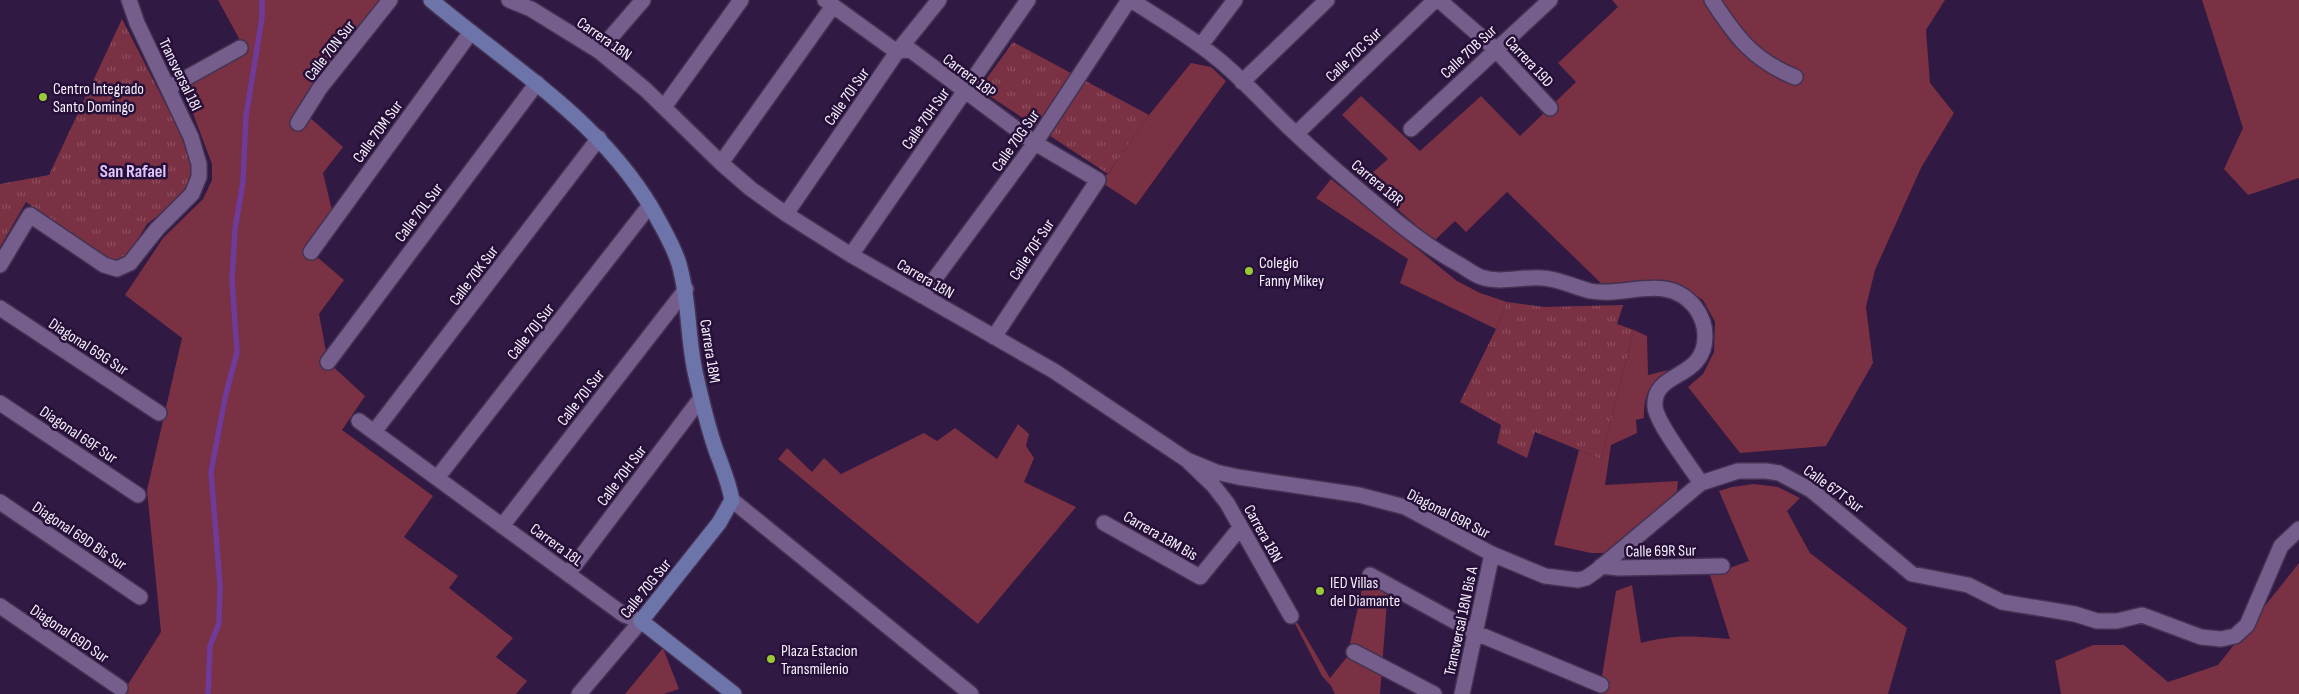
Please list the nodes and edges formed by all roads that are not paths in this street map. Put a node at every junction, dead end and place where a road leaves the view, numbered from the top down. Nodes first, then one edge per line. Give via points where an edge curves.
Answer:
1 (129, 0) edge
2 (390, 0) edge
3 (431, 0) edge
4 (509, 0) edge
5 (643, 0) edge
6 (741, 0) edge
7 (939, 0) edge
8 (1028, 0) edge
9 (1130, 0) edge
10 (1235, 0) edge
11 (1326, 0) edge
12 (1435, 0) edge
13 (1439, 0) edge
14 (1550, 0) edge
15 (1712, 0) edge
16 (829, 3) edge
17 (535, 5) edge
18 (471, 32) junction
19 (1201, 45) junction
20 (240, 48) dead end
21 (1495, 49) junction
22 (599, 51) junction
23 (898, 52) junction
24 (1795, 77) dead end
25 (1242, 82) junction
26 (537, 83) junction
27 (168, 88) junction
28 (964, 92) junction
29 (664, 107) junction
30 (1550, 108) dead end
31 (298, 123) dead end
32 (1411, 129) dead end
33 (1296, 134) junction
34 (599, 138) junction
35 (1035, 143) junction
36 (721, 162) junction
37 (1098, 180) joint
38 (650, 205) junction
39 (786, 214) junction
40 (311, 252) dead end
41 (851, 255) junction
42 (0, 265) edge
43 (686, 289) junction
44 (922, 296) junction
45 (0, 308) edge
46 (994, 337) junction
47 (328, 362) dead end
48 (701, 398) junction
49 (0, 403) edge
50 (159, 413) dead end
51 (359, 421) dead end
52 (374, 432) junction
53 (1187, 460) junction
54 (437, 478) junction
55 (1701, 483) junction
56 (138, 495) dead end
57 (732, 500) junction
58 (0, 502) edge
59 (1104, 523) dead end
60 (502, 526) junction
61 (1240, 528) junction
62 (2299, 529) edge
63 (1492, 554) junction
64 (1602, 566) junction
65 (1722, 566) dead end
66 (568, 574) junction
67 (1370, 575) dead end
68 (140, 597) dead end
69 (0, 606) edge
70 (1291, 616) dead end
71 (641, 620) junction
72 (1476, 633) junction
73 (1354, 652) dead end
74 (1601, 685) dead end
75 (120, 688) dead end
76 (579, 694) edge
77 (734, 694) edge
78 (971, 694) edge
79 (1434, 694) edge
80 (1462, 694) edge

1 - 27 street, Transversal 18I
2 - 31 street, Calle 70N Sur via 320,88
3 - 18 street, Carrera 18M
4 - 17 street, Carrera 18N
5 - 22 street
6 - 29 street
7 - 23 street, Calle 70I Sur
8 - 28 street, Calle 70H Sur
9 - 19 street, Carrera 18R
9 - 35 street, Calle 70G Sur
10 - 19 street
11 - 25 street
12 - 33 street, Calle 70C Sur
13 - 21 street, Carrera 19D
14 - 21 street, Calle 70B Sur
15 - 24 street via 1753,54
16 - 23 street, Carrera 18P
16 - 36 street
17 - 22 street, Carrera 18N
18 - 26 street, Carrera 18M
18 - 40 street, Calle 70M Sur
19 - 25 street, Carrera 18R
20 - 27 street
21 - 30 street, Carrera 19D
21 - 32 street, Calle 70B Sur
22 - 29 street, Carrera 18N
23 - 28 street, Carrera 18P via 908,49
23 - 39 street, Calle 70I Sur
25 - 33 street, Carrera 18R
26 - 34 street, Carrera 18M
26 - 47 street, Calle 70L Sur
27 - 42 street, Transversal 18I via 191,137 199,164 199,177 192,194 157,228 130,263 117,269 104,265 30,215
28 - 35 street, Carrera 18P
28 - 41 street, Calle 70H Sur
29 - 36 street, Carrera 18N
33 - 55 street, Carrera 18R via 1364,195 1428,246 1480,277 1506,280 1544,278 1591,291 1614,293 1659,288 1684,297 1696,308 1703,323 1704,346 1698,361 1663,385 1655,407
34 - 38 street, Carrera 18M via 627,170
34 - 52 street, Calle 70K Sur
35 - 37 street, Carrera 18P
35 - 44 street, Calle 70G Sur
36 - 39 street, Carrera 18N
37 - 46 street, Calle 70F Sur
38 - 43 street, Carrera 18M via 679,263
38 - 54 street, Calle 70J Sur
39 - 41 street, Carrera 18N
41 - 44 street, Carrera 18N
43 - 48 street, Carrera 18M via 691,346
43 - 60 street, Calle 70I Sur
44 - 46 street, Carrera 18N
45 - 50 street, Diagonal 69G Sur
46 - 53 street, Carrera 18N via 1054,371
48 - 57 street, Carrera 18M
48 - 66 street, Calle 70H Sur
49 - 56 street, Diagonal 69F Sur
51 - 52 street, Carrera 18L
52 - 54 street, Carrera 18L
53 - 61 street, Carrera 18N via 1218,491
53 - 63 street, Diagonal 69R Sur via 1238,477 1359,495 1405,507
54 - 60 street, Carrera 18L
55 - 62 street, Calle 67T Sur via 1738,471 1779,474 1798,482 1829,503 1912,574 1968,585 2002,602 2118,622 2142,615 2201,637 2221,639 2235,636 2247,625 2281,546
55 - 64 street, Calle 67T Sur
57 - 71 street, Calle 70G Sur via 719,523
57 - 78 street
58 - 68 street, Diagonal 69D Bis Sur
59 - 61 street, Carrera 18M Bis via 1200,577
60 - 66 street, Carrera 18L
61 - 70 street, Carrera 18N
63 - 64 street, Diagonal 69R Sur via 1545,576 1567,580 1586,578
63 - 72 street, Transversal 18N Bis A
64 - 65 street, Calle 69R Sur
66 - 71 street, Carrera 18L via 624,615
67 - 72 street
69 - 75 street, Diagonal 69D Sur
71 - 76 street, Calle 70G Sur
71 - 77 street, Carrera 18L
72 - 74 street
72 - 80 street, Transversal 18N Bis A
73 - 79 street

